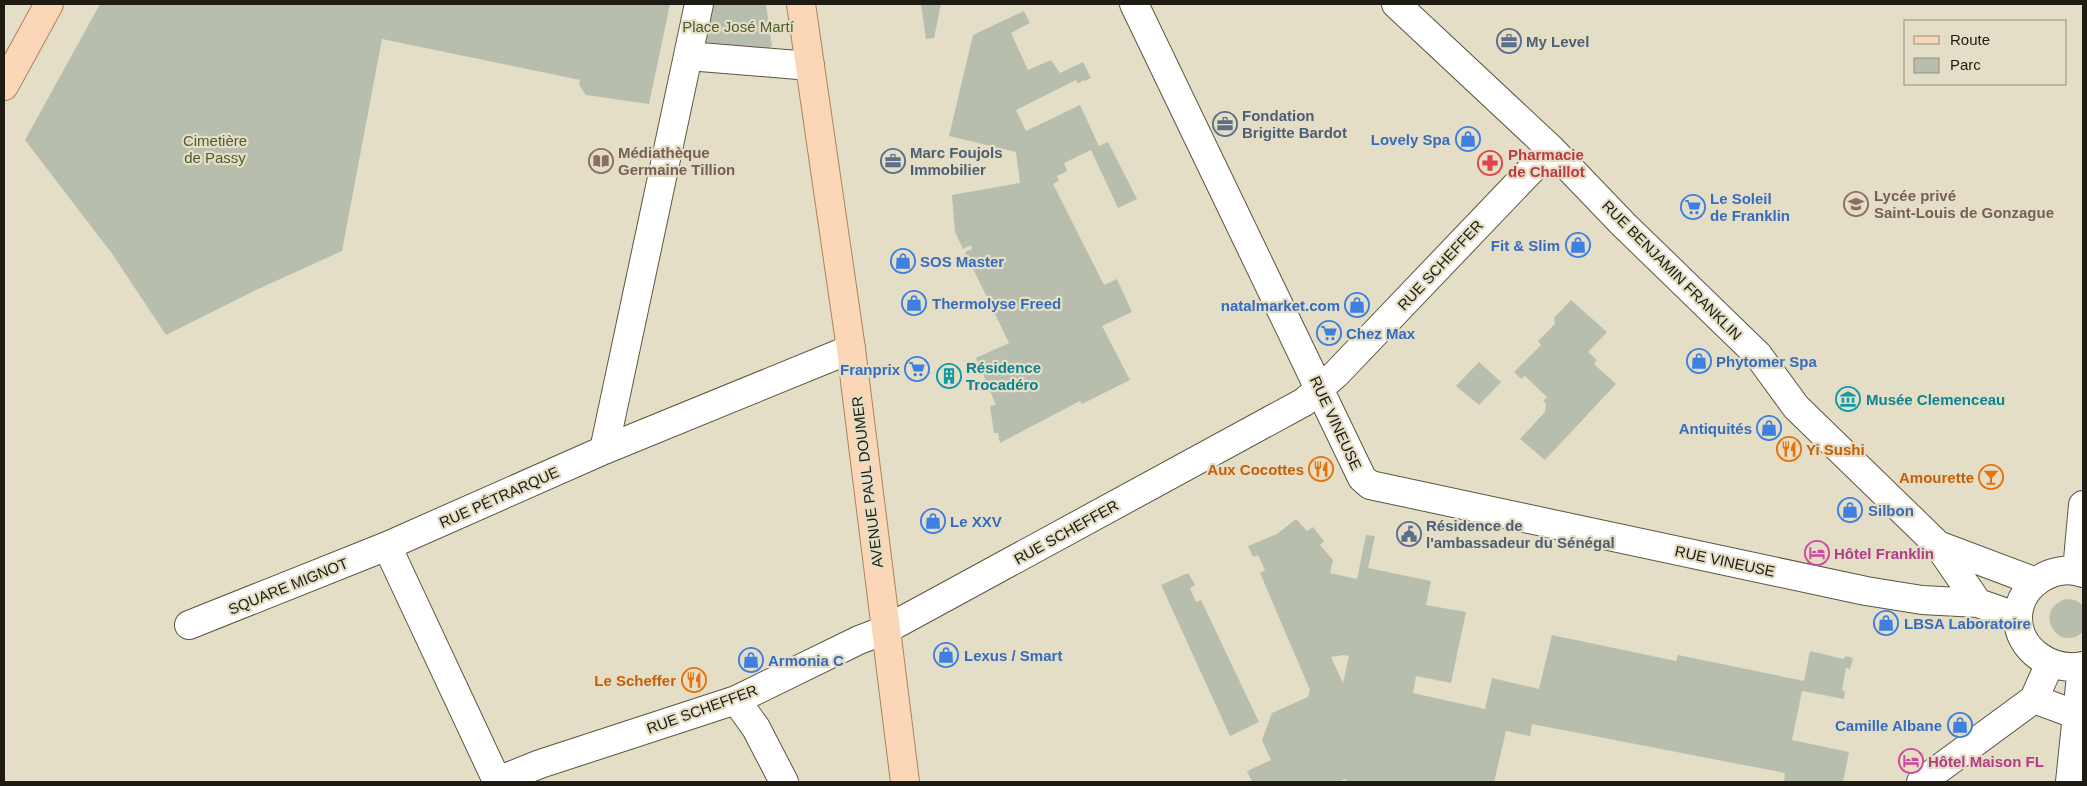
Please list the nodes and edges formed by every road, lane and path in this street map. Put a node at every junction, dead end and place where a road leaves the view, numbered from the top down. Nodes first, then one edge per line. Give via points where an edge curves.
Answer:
1 (49, 4) edge
2 (699, 4) edge
3 (801, 4) edge
4 (1134, 4) edge
5 (1396, 4) edge
6 (688, 56) junction
7 (810, 66) junction
8 (4, 86) edge
9 (1551, 149) junction
10 (851, 349) junction
11 (1319, 389) junction
12 (604, 450) junction
13 (2083, 505) edge
14 (1938, 545) junction
15 (387, 546) junction
16 (2080, 572) edge
17 (2036, 582) junction
18 (1978, 603) junction
19 (2018, 617) junction
20 (189, 626) dead end
21 (885, 630) junction
22 (2050, 663) junction
23 (2083, 666) edge
24 (2034, 699) junction
25 (736, 700) junction
26 (2077, 715) junction
27 (2075, 770) edge
28 (496, 782) edge
29 (784, 782) edge
30 (905, 782) edge
31 (1921, 782) edge

1 - 8 main road
2 - 6 street
3 - 7 main road, AVENUE PAUL DOUMER
4 - 11 street, RUE VINEUSE
5 - 9 street, RUE BENJAMIN FRANKLIN
6 - 7 street
6 - 12 street
7 - 10 main road, AVENUE PAUL DOUMER
9 - 11 street, RUE SCHEFFER
9 - 14 street, RUE BENJAMIN FRANKLIN via 1758,355 1796,407
10 - 12 street, RUE PÉTRARQUE
10 - 21 main road, AVENUE PAUL DOUMER
11 - 18 street, RUE VINEUSE via 1362,478 1370,485 1866,591 1922,600
11 - 21 street, RUE SCHEFFER via 1304,402
12 - 15 street, RUE PÉTRARQUE
13 - 16 street
14 - 17 street, RUE BENJAMIN FRANKLIN
14 - 18 street, RUE BENJAMIN FRANKLIN
15 - 20 street, SQUARE MIGNOT
15 - 28 street
16 - 17 street via 2055,572
17 - 19 street via 2024,598
18 - 19 street, RUE VINEUSE
19 - 22 street via 2028,647
21 - 25 street, RUE SCHEFFER
21 - 30 main road, AVENUE PAUL DOUMER
22 - 23 street via 2066,667
22 - 24 street
23 - 26 street
24 - 26 street
24 - 31 street
25 - 28 street, RUE SCHEFFER via 540,764
25 - 29 street via 756,728
26 - 27 street

